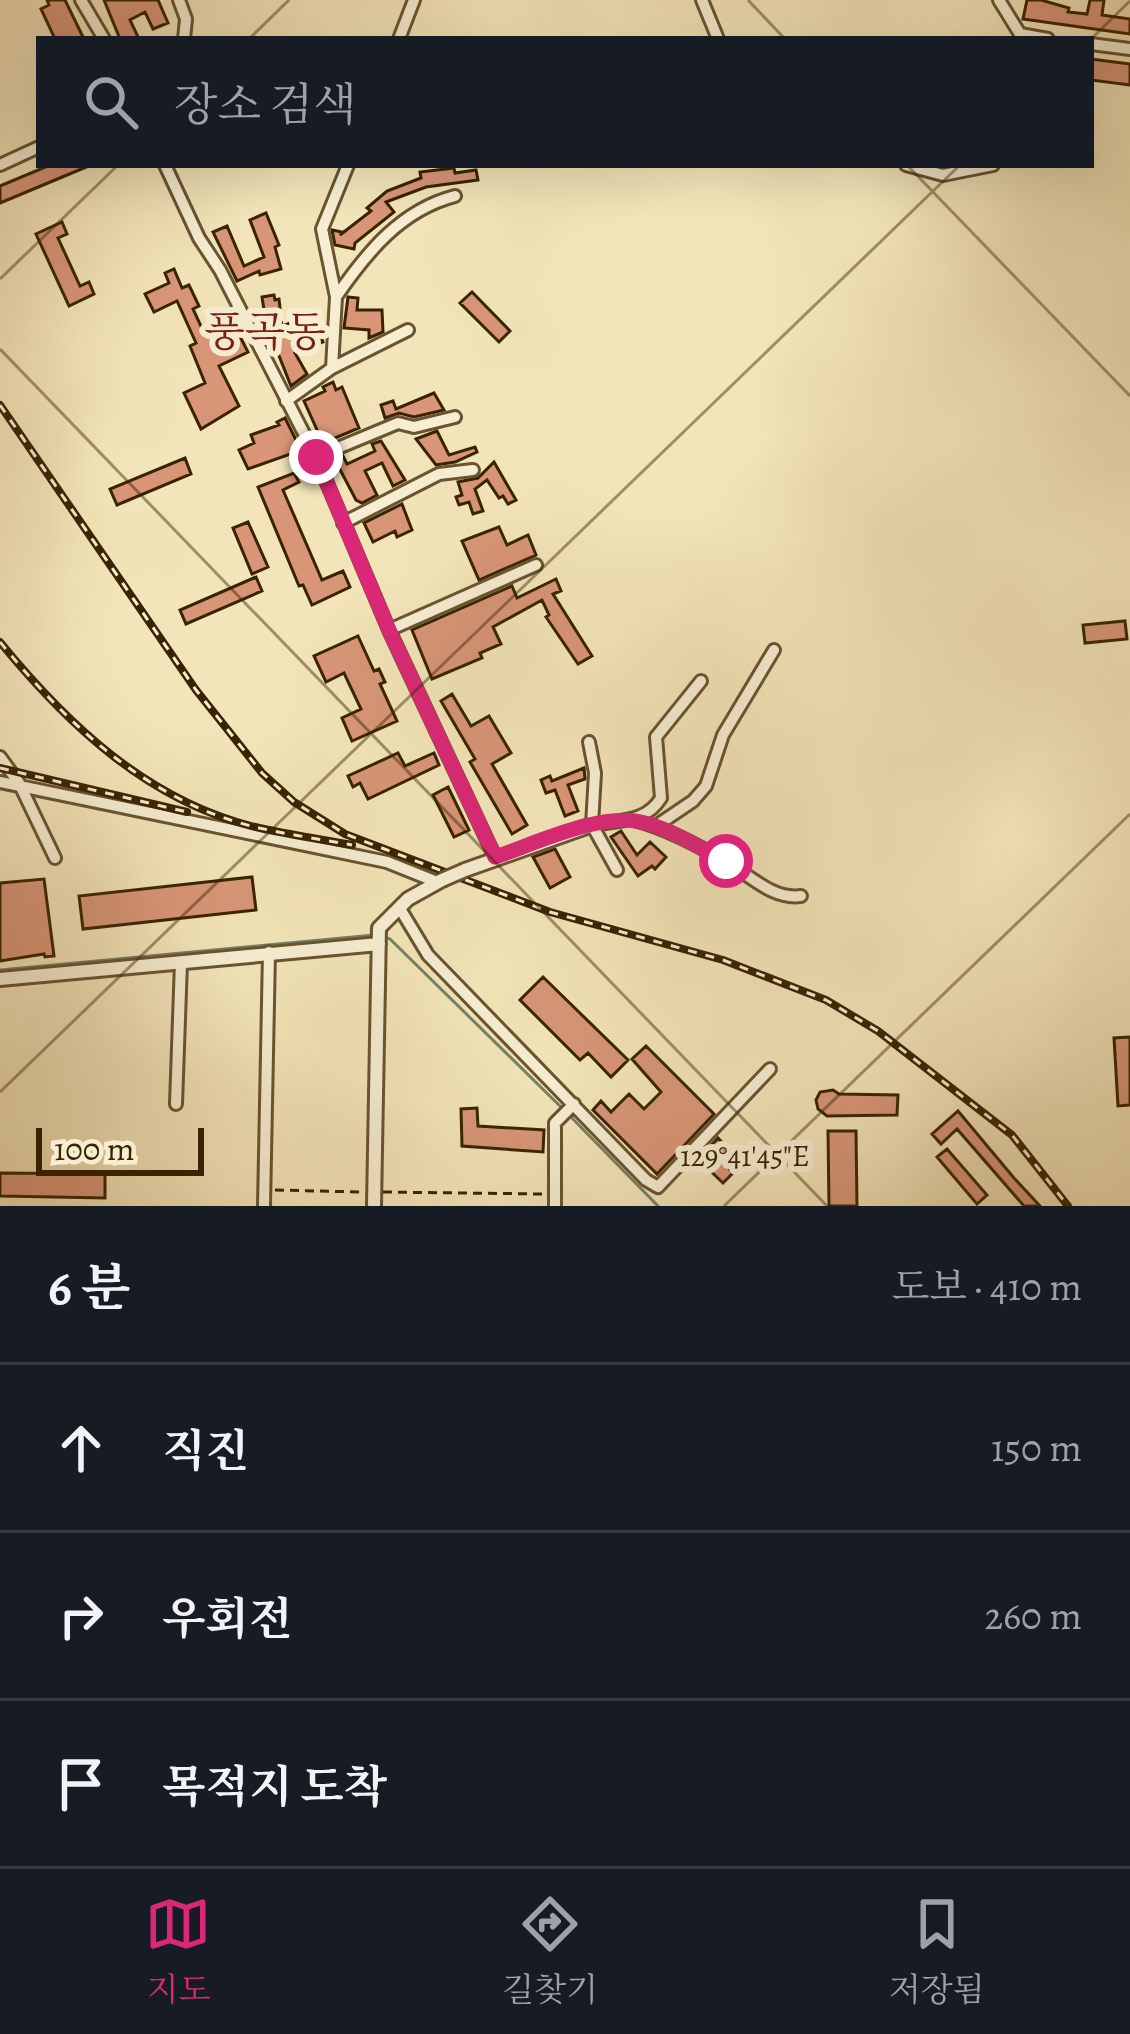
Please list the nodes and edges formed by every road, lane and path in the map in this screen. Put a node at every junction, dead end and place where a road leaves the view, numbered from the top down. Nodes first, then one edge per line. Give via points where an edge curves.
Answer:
1 (81, 0) edge
2 (179, 0) edge
3 (414, 0) edge
4 (702, 0) edge
5 (999, 0) edge
6 (102, 36) edge
7 (184, 36) edge
8 (400, 36) edge
9 (717, 36) edge
10 (1031, 36) edge
11 (1094, 44) edge
12 (1130, 49) edge
13 (36, 148) edge
14 (0, 165) edge
15 (166, 168) edge
16 (347, 168) edge
17 (917, 168) edge
18 (978, 168) edge
19 (455, 196) dead end
20 (335, 297) junction
21 (408, 329) dead end
22 (332, 368) junction
23 (286, 400) junction
24 (454, 417) dead end
25 (316, 457) junction
26 (473, 470) dead end
27 (343, 523) junction
28 (536, 566) dead end
29 (389, 630) junction
30 (774, 650) dead end
31 (701, 681) dead end
32 (589, 742) dead end
33 (0, 757) edge
34 (0, 782) edge
35 (19, 783) junction
36 (634, 820) junction
37 (592, 825) junction
38 (656, 826) junction
39 (495, 857) junction
40 (55, 858) dead end
41 (617, 870) dead end
42 (440, 881) junction
43 (800, 896) dead end
44 (399, 907) junction
45 (379, 938) junction
46 (269, 952) junction
47 (181, 962) junction
48 (0, 980) edge
49 (770, 1069) dead end
50 (176, 1104) dead end
51 (569, 1108) junction
52 (264, 1190) junction
53 (374, 1199) edge
54 (555, 1200) edge
55 (264, 1206) edge

1 - 6 street
2 - 7 street
3 - 8 street
4 - 9 street
5 - 10 street via 1020,34
11 - 12 street
13 - 14 street
15 - 23 street
16 - 20 street via 322,229
17 - 18 street via 943,175
19 - 20 street via 415,210
20 - 22 street
21 - 22 street
22 - 23 street
23 - 25 street
24 - 25 street via 414,428 398,423
25 - 27 street
26 - 27 street via 439,475
27 - 29 street
28 - 29 street
29 - 39 street
30 - 38 street via 723,735 706,786
31 - 36 street via 656,737 661,798
32 - 37 street
33 - 35 street
34 - 35 street
35 - 40 street
35 - 42 street via 387,862
36 - 37 street
36 - 38 street
37 - 39 street
37 - 41 street
38 - 43 street via 780,895
39 - 42 street, bridge
42 - 44 street
44 - 45 street
44 - 51 street via 428,955
45 - 46 street
45 - 53 street
46 - 47 street
46 - 52 street
47 - 48 street
47 - 50 street
49 - 51 street via 658,1186
51 - 54 street via 555,1124
52 - 53 path
52 - 55 street
53 - 54 path

